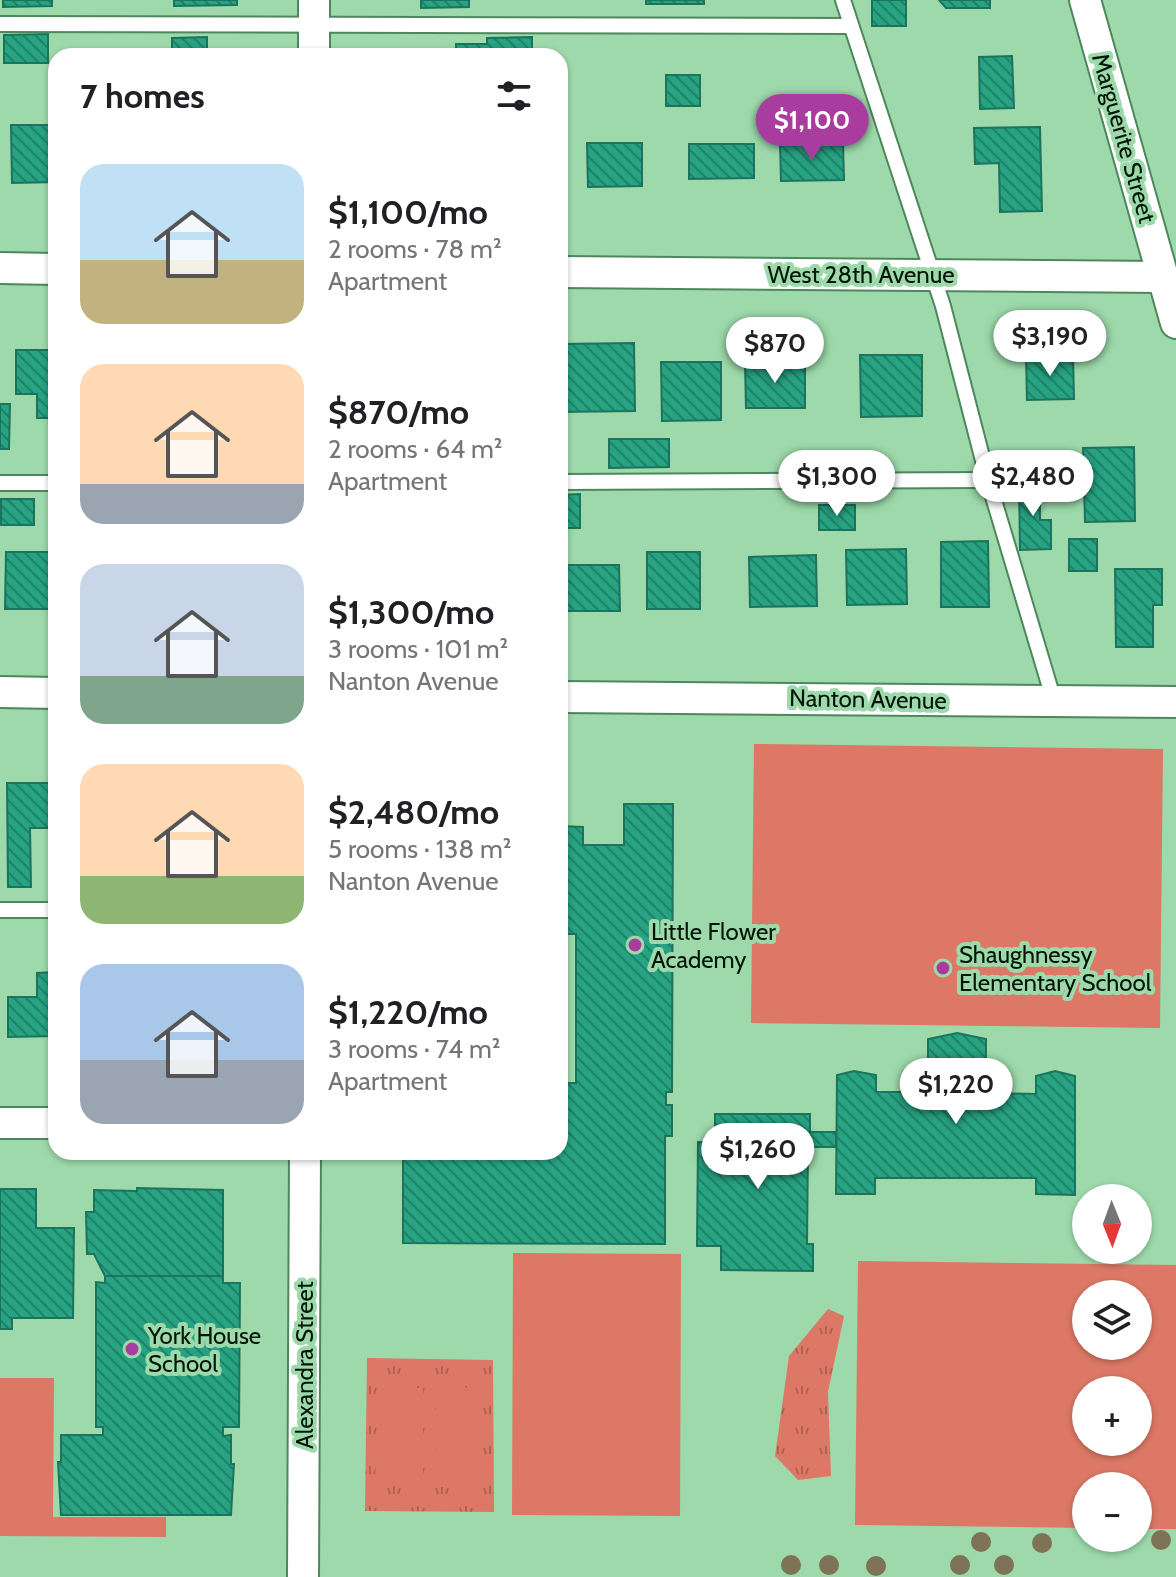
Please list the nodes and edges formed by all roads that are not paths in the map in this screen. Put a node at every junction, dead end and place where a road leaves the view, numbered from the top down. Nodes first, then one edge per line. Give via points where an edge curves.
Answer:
1 (843, 0) edge
2 (1085, 0) edge
3 (314, 12) edge
4 (0, 24) edge
5 (850, 26) junction
6 (314, 48) edge
7 (0, 268) edge
8 (48, 269) edge
9 (568, 272) edge
10 (933, 274) junction
11 (1163, 277) junction
12 (1176, 323) edge
13 (988, 480) junction
14 (568, 482) edge
15 (0, 483) edge
16 (48, 483) edge
17 (0, 692) edge
18 (48, 693) edge
19 (568, 697) edge
20 (1054, 701) junction
21 (1176, 702) edge
22 (0, 910) edge
23 (48, 910) edge
24 (0, 1123) edge
25 (48, 1123) edge
26 (305, 1160) edge
27 (303, 1577) edge

1 - 5 lane
2 - 11 street, Marguerite Street
3 - 4 lane
3 - 5 lane
3 - 6 street
5 - 10 lane
7 - 8 street
9 - 10 street, West 28th Avenue
10 - 11 street, West 28th Avenue
10 - 13 lane
11 - 12 street, Marguerite Street
13 - 14 lane
13 - 20 lane
15 - 16 lane
17 - 18 street
19 - 20 street, Nanton Avenue
20 - 21 street, Nanton Avenue
22 - 23 lane
24 - 25 street
26 - 27 street, Alexandra Street

